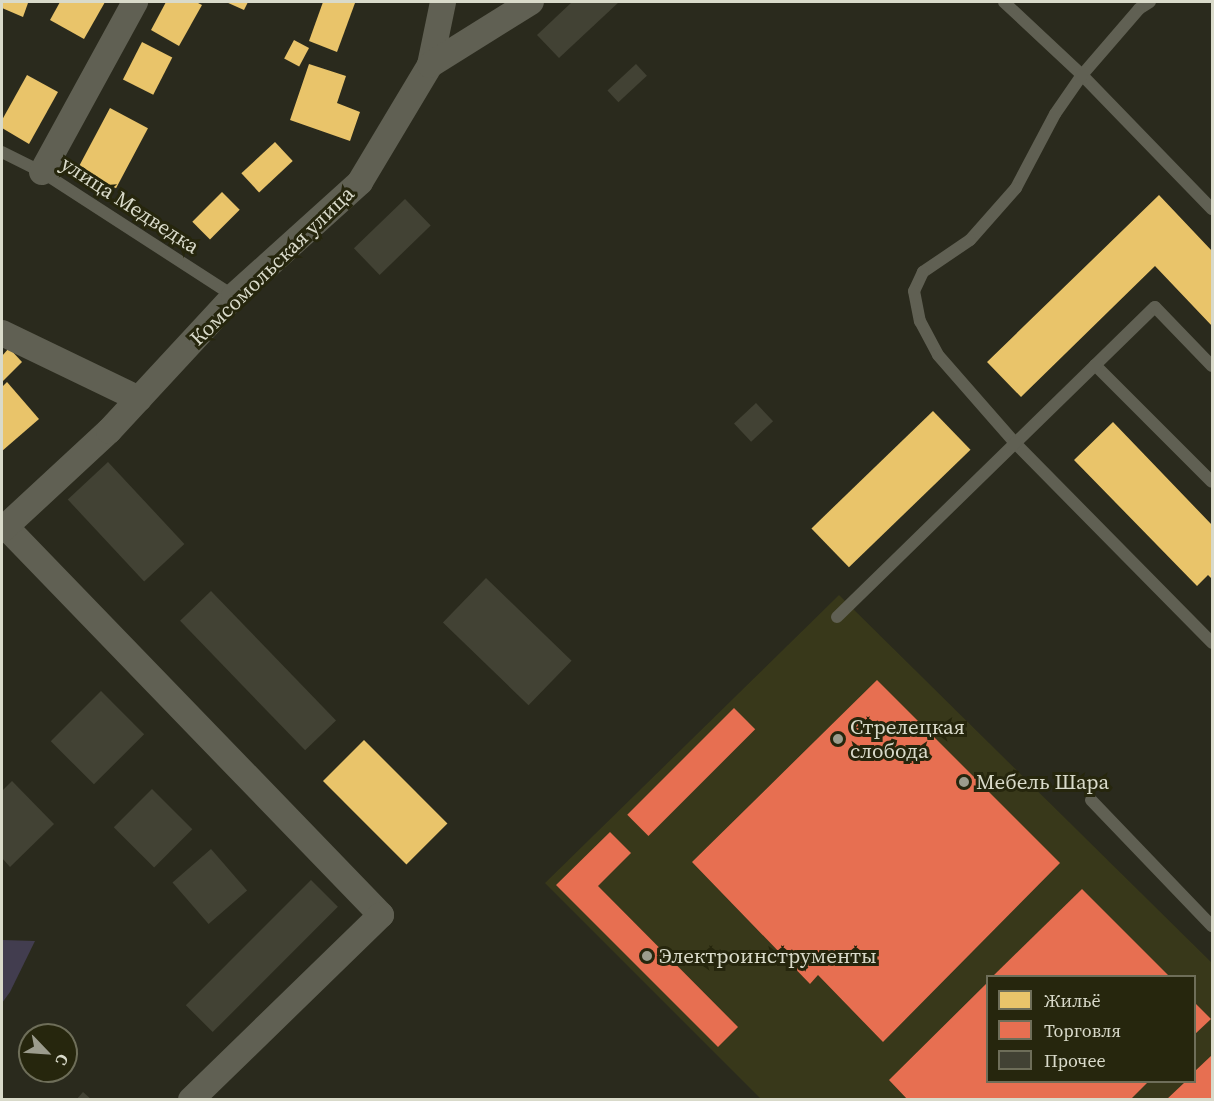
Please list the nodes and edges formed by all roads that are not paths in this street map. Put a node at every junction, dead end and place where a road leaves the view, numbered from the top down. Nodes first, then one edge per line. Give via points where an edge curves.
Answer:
1 (135, 2) edge
2 (443, 2) edge
3 (531, 2) edge
4 (1004, 2) edge
5 (1150, 2) edge
6 (430, 65) junction
7 (1082, 75) junction
8 (2, 152) edge
9 (42, 172) junction
10 (1212, 209) edge
11 (234, 296) junction
12 (2, 333) edge
13 (1095, 365) junction
14 (1212, 366) edge
15 (139, 399) junction
16 (1015, 443) junction
17 (1212, 482) edge
18 (3, 528) edge
19 (837, 617) dead end
20 (1212, 643) edge
21 (1091, 800) dead end
22 (1212, 926) edge
23 (191, 1100) edge

1 - 9 street
2 - 6 street
3 - 6 street, Комсомольская улица
4 - 7 lane
5 - 7 lane via 1139,9
6 - 11 street, Комсомольская улица via 360,182
7 - 10 lane
7 - 16 lane via 1016,188 970,240 923,272 914,291 920,321 938,355
8 - 9 lane, улица Медведка
9 - 11 lane, улица Медведка
11 - 15 street, Комсомольская улица
12 - 15 street
13 - 14 lane via 1155,308
13 - 16 lane
13 - 17 lane
15 - 18 street, Комсомольская улица
16 - 19 lane
16 - 20 lane
18 - 23 street via 381,915
21 - 22 lane

